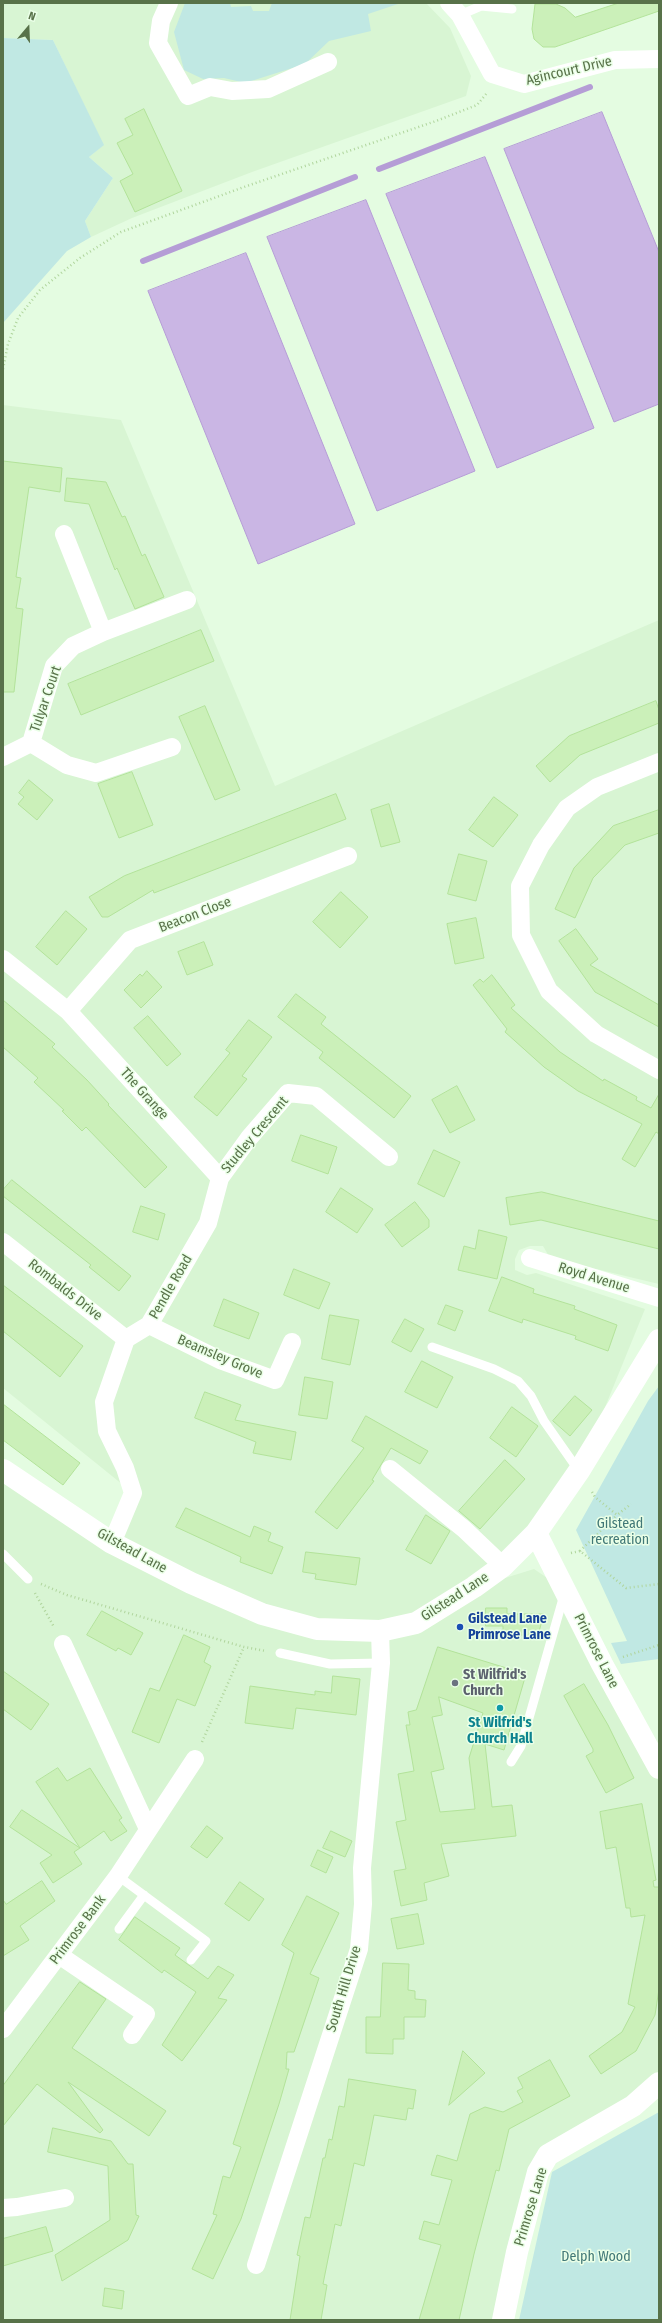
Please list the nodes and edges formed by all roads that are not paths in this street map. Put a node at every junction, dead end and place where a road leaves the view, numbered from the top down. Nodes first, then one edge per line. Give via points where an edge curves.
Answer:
1 (169, 3) edge
2 (455, 9) edge
3 (512, 9) dead end
4 (659, 59) edge
5 (328, 62) dead end
6 (64, 534) dead end
7 (188, 600) dead end
8 (103, 632) junction
9 (31, 743) junction
10 (172, 747) dead end
11 (3, 757) edge
12 (659, 762) edge
13 (348, 856) dead end
14 (3, 959) edge
15 (68, 1011) junction
16 (659, 1070) edge
17 (389, 1158) dead end
18 (220, 1178) junction
19 (3, 1242) edge
20 (530, 1258) dead end
21 (659, 1298) edge
22 (149, 1325) junction
23 (126, 1339) junction
24 (659, 1340) edge
25 (292, 1342) dead end
26 (432, 1347) dead end
27 (390, 1469) dead end
28 (3, 1470) edge
29 (579, 1471) junction
30 (536, 1533) junction
31 (112, 1543) junction
32 (3, 1554) edge
33 (503, 1566) junction
34 (28, 1579) road end
35 (565, 1590) junction
36 (380, 1631) junction
37 (63, 1644) road end
38 (280, 1653) road end
39 (381, 1663) junction
40 (195, 1759) road end
41 (512, 1762) dead end
42 (659, 1768) edge
43 (148, 1829) junction
44 (118, 1876) junction
45 (144, 1895) junction
46 (119, 1929) dead end
47 (59, 1955) junction
48 (191, 1960) dead end
49 (3, 2028) edge
50 (132, 2035) dead end
51 (659, 2083) edge
52 (65, 2198) dead end
53 (3, 2208) edge
54 (256, 2265) dead end
55 (503, 2320) edge

1 - 5 street via 161,22 158,43 188,96 210,87 232,91 268,88
2 - 3 lane via 481,6
2 - 4 street, Agincourt Drive via 492,74 524,84 615,60
6 - 8 street
7 - 8 street, Tulyar Court
8 - 9 street, Tulyar Court via 73,646 54,666
9 - 10 street, Tulyar Court via 67,765 96,773
9 - 11 street, Tulyar Court
12 - 16 street via 597,787 567,808 540,845 520,886 520,935 549,990 596,1034
13 - 15 street, Beacon Close via 130,940
14 - 15 street
15 - 18 street, The Grange
17 - 18 street, Studley Crescent via 316,1096 288,1093 249,1138
18 - 22 street, Pendle Road via 208,1223
19 - 23 street, Rombalds Drive
20 - 21 street, Royd Avenue
22 - 23 street, Pendle Road
22 - 25 street, Beamsley Grove via 220,1360 275,1380
23 - 31 street via 104,1402 107,1431 125,1468 133,1493
24 - 29 street, Gilstead Lane
26 - 29 lane via 494,1369 518,1381 531,1396 544,1421
27 - 33 street via 464,1529
28 - 31 street, Gilstead Lane
29 - 30 street, Gilstead Lane
30 - 33 street, Gilstead Lane
30 - 35 street, Primrose Lane
31 - 36 street, Gilstead Lane via 191,1583 262,1614 318,1629
32 - 34 lane
33 - 36 street, Gilstead Lane via 416,1623
35 - 41 lane via 522,1746
35 - 42 street, Primrose Lane
36 - 39 street, South Hill Drive
37 - 43 street
38 - 39 lane via 330,1664
39 - 54 street, South Hill Drive via 362,1868 363,1904 358,1949
40 - 43 street, Primrose Bank
43 - 44 street, Primrose Bank
44 - 45 lane
44 - 47 street, Primrose Bank
45 - 46 lane
45 - 48 lane via 206,1941
47 - 49 street, Primrose Bank
47 - 50 street via 146,2014
51 - 55 street, Primrose Lane via 633,2106 548,2155 538,2172 517,2252
52 - 53 street

